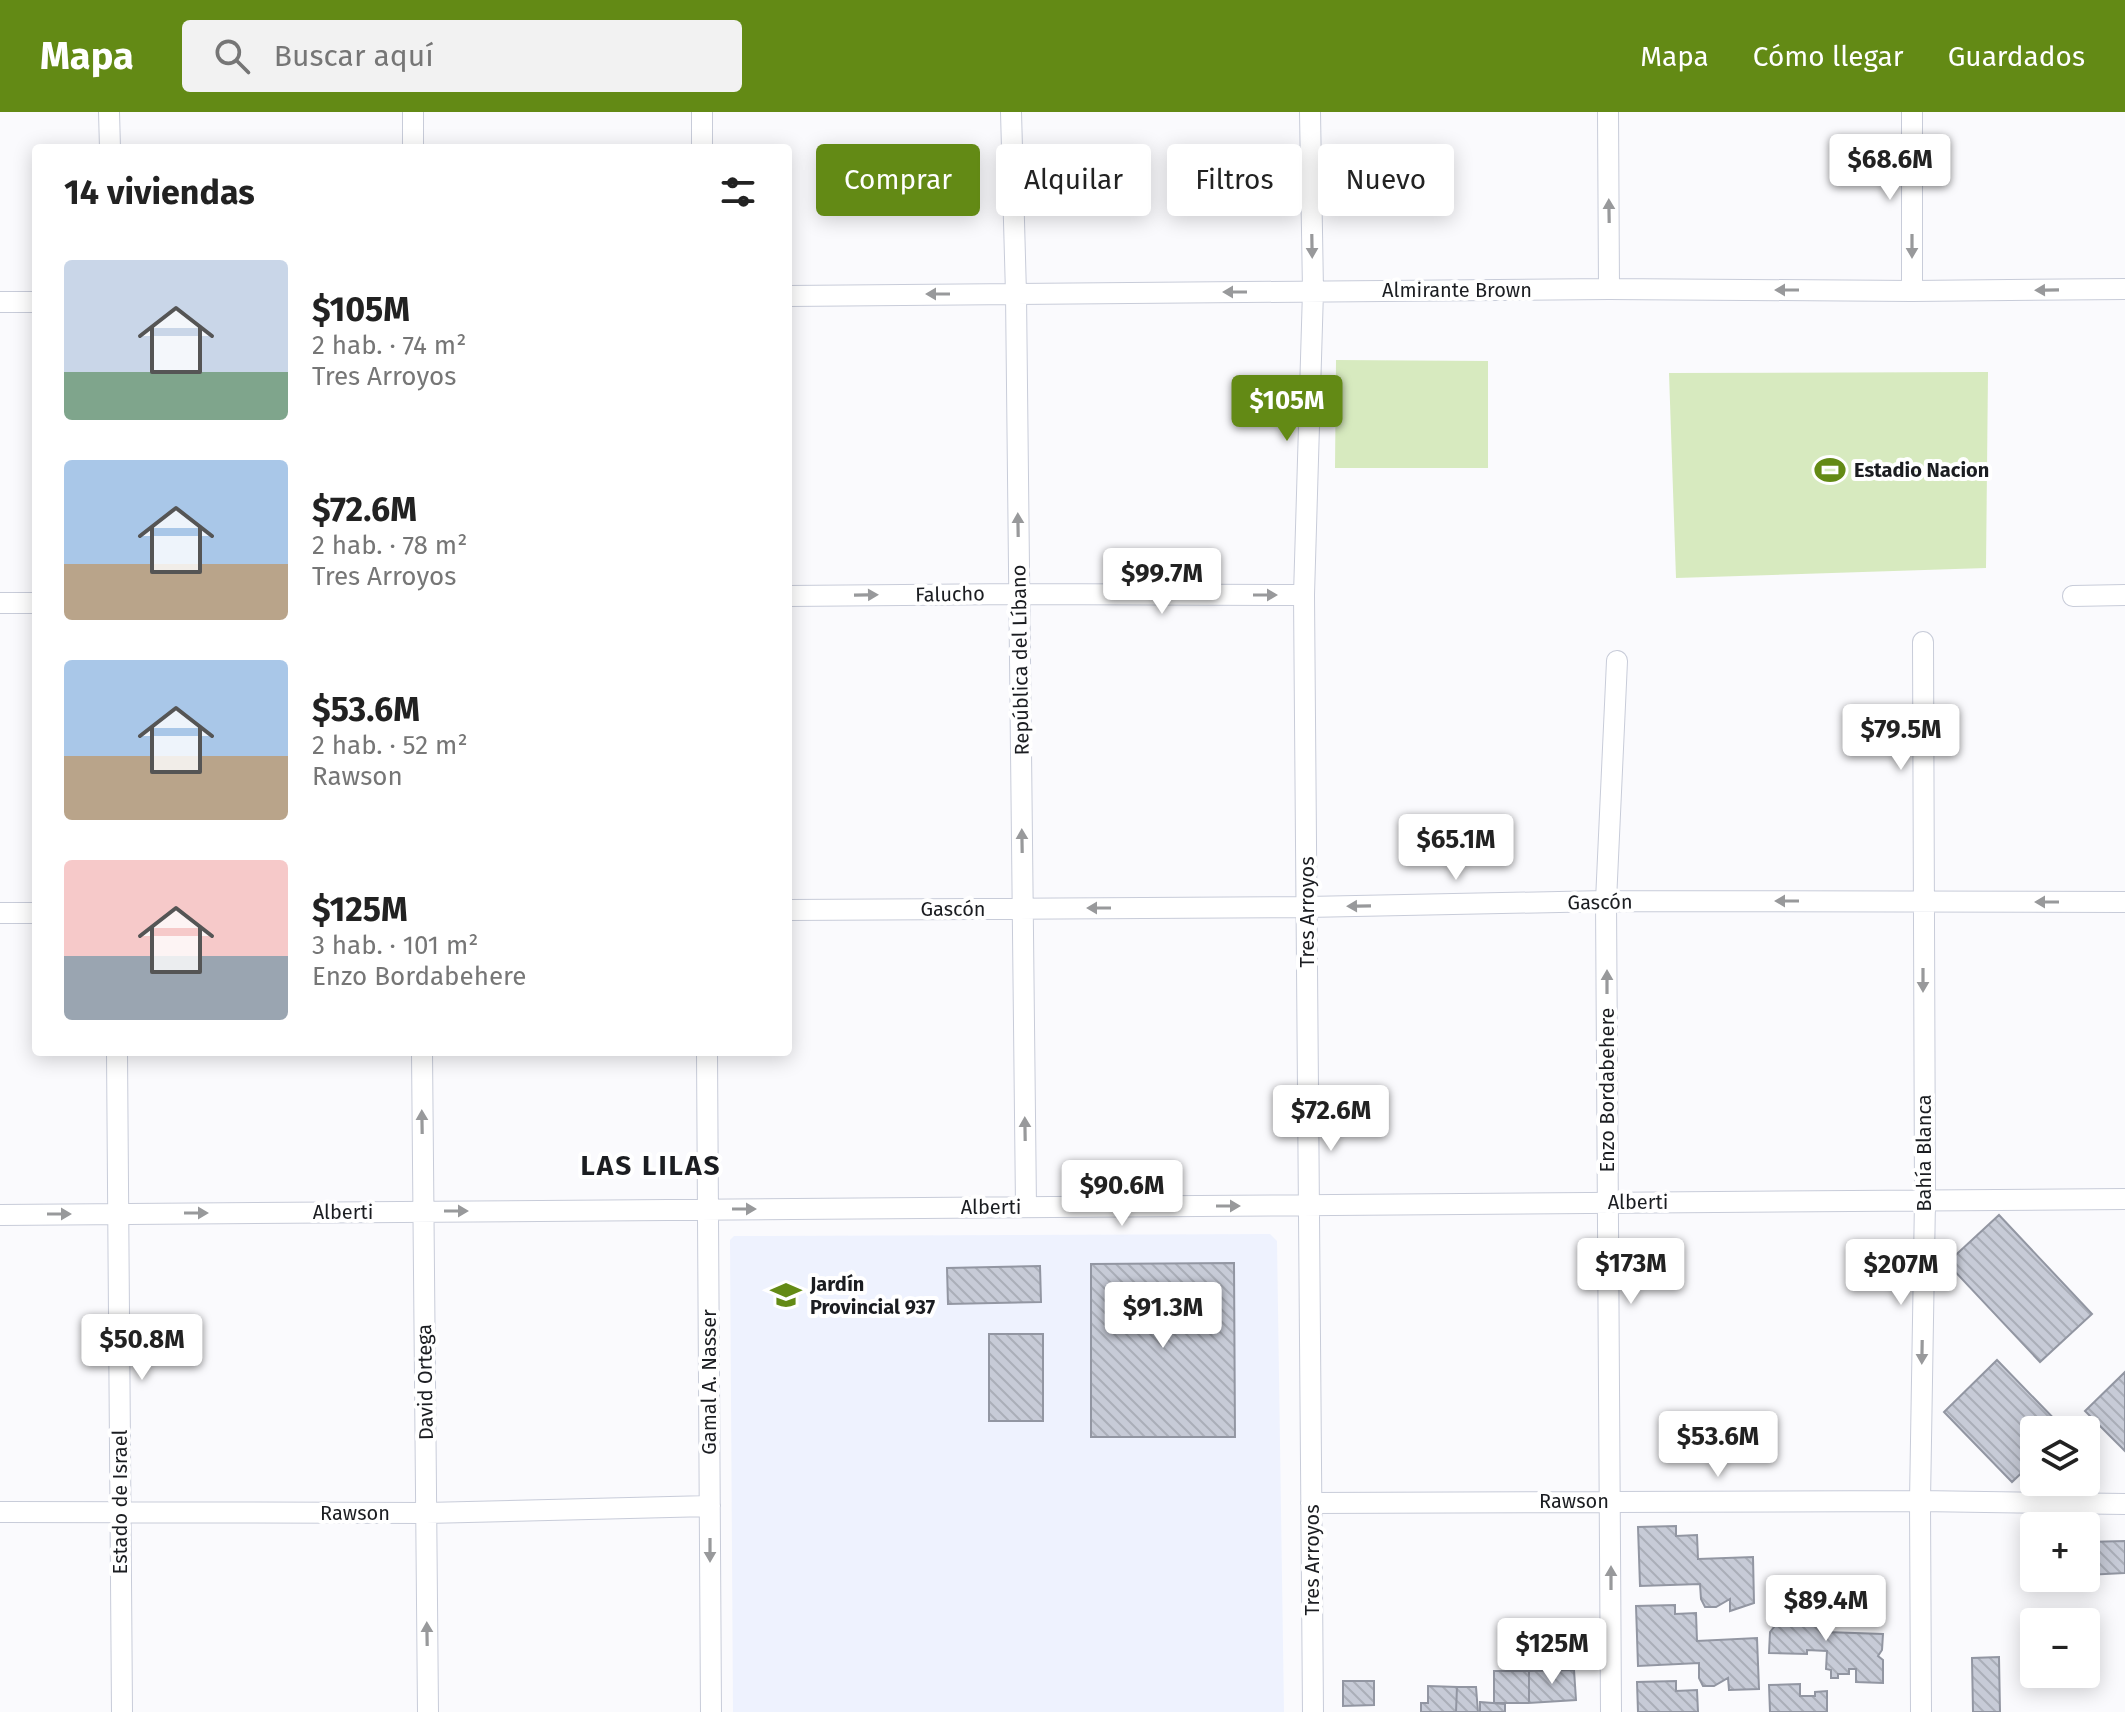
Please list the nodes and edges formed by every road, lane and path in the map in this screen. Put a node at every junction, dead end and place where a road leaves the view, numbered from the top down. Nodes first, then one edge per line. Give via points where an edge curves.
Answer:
1 (109, 112) edge
2 (413, 112) edge
3 (702, 112) edge
4 (1011, 112) edge
5 (1310, 112) edge
6 (1608, 112) edge
7 (1912, 112) edge
8 (110, 144) edge
9 (413, 144) edge
10 (702, 144) edge
11 (1609, 289) junction
12 (2125, 289) edge
13 (1313, 291) junction
14 (1912, 291) junction
15 (1016, 294) junction
16 (792, 296) edge
17 (0, 302) edge
18 (32, 302) edge
19 (1019, 594) junction
20 (1304, 595) junction
21 (2125, 595) edge
22 (792, 596) edge
23 (2073, 596) dead end
24 (0, 603) edge
25 (32, 603) edge
26 (1923, 642) dead end
27 (1617, 661) dead end
28 (1606, 901) junction
29 (1923, 902) junction
30 (2125, 902) edge
31 (1307, 907) junction
32 (1022, 908) junction
33 (792, 910) edge
34 (0, 913) edge
35 (32, 913) edge
36 (117, 1056) edge
37 (422, 1056) edge
38 (707, 1056) edge
39 (2125, 1199) edge
40 (1925, 1200) junction
41 (1608, 1203) junction
42 (1309, 1205) junction
43 (1026, 1207) junction
44 (708, 1209) junction
45 (423, 1212) junction
46 (118, 1214) junction
47 (0, 1215) edge
48 (1610, 1501) junction
49 (1920, 1501) junction
50 (1311, 1503) junction
51 (2125, 1504) edge
52 (710, 1506) junction
53 (0, 1512) edge
54 (120, 1512) junction
55 (426, 1513) junction
56 (122, 1712) edge
57 (428, 1712) edge
58 (711, 1712) edge
59 (1313, 1712) edge
60 (1611, 1712) edge
61 (1921, 1712) edge

1 - 8 street
2 - 9 street
3 - 10 street
4 - 15 street, República del Líbano
5 -> 13 street, Tres Arroyos
11 -> 6 street
7 -> 14 street
11 - 13 street, Almirante Brown
14 -> 11 street, Almirante Brown
12 -> 14 street, Almirante Brown
13 -> 15 street, Almirante Brown
13 - 20 street, Tres Arroyos
15 -> 16 street, Almirante Brown
19 -> 15 street, República del Líbano
17 - 18 street
19 -> 20 street, Falucho
22 -> 19 street, Falucho
32 -> 19 street, República del Líbano
20 - 31 street, Tres Arroyos
21 - 23 street
24 - 25 street
26 - 29 street, Bahía Blanca
27 - 28 street, Enzo Bordabehere
29 -> 28 street, Gascón
28 -> 31 street, Gascón
41 -> 28 street, Enzo Bordabehere
30 -> 29 street, Gascón
29 -> 40 street, Bahía Blanca
31 -> 32 street, Gascón
31 - 42 street, Tres Arroyos
32 - 33 street, Gascón
43 -> 32 street, República del Líbano
34 - 35 street
36 - 46 street, Estado de Israel
45 -> 37 street, David Ortega
38 - 44 street, Gamal A. Nasser
39 - 40 street, Alberti
40 - 41 street, Alberti
40 -> 49 street, Bahía Blanca
41 - 42 street, Alberti
41 - 48 street, Enzo Bordabehere
43 -> 42 street, Alberti
42 - 50 street, Tres Arroyos
44 -> 43 street, Alberti
45 -> 44 street, Alberti
44 - 52 street, Gamal A. Nasser
46 -> 45 street, Alberti
45 - 55 street, David Ortega
47 -> 46 street, Alberti
46 - 54 street, Estado de Israel
48 - 49 street, Rawson
48 - 50 street, Rawson
60 -> 48 street, Enzo Bordabehere
49 - 51 street, Rawson
49 - 61 street, Bahía Blanca
50 - 59 street, Tres Arroyos
52 - 55 street, Rawson
52 -> 58 street, Gamal A. Nasser
53 - 54 street, Rawson
54 - 55 street, Rawson
54 - 56 street, Estado de Israel
57 -> 55 street, David Ortega

